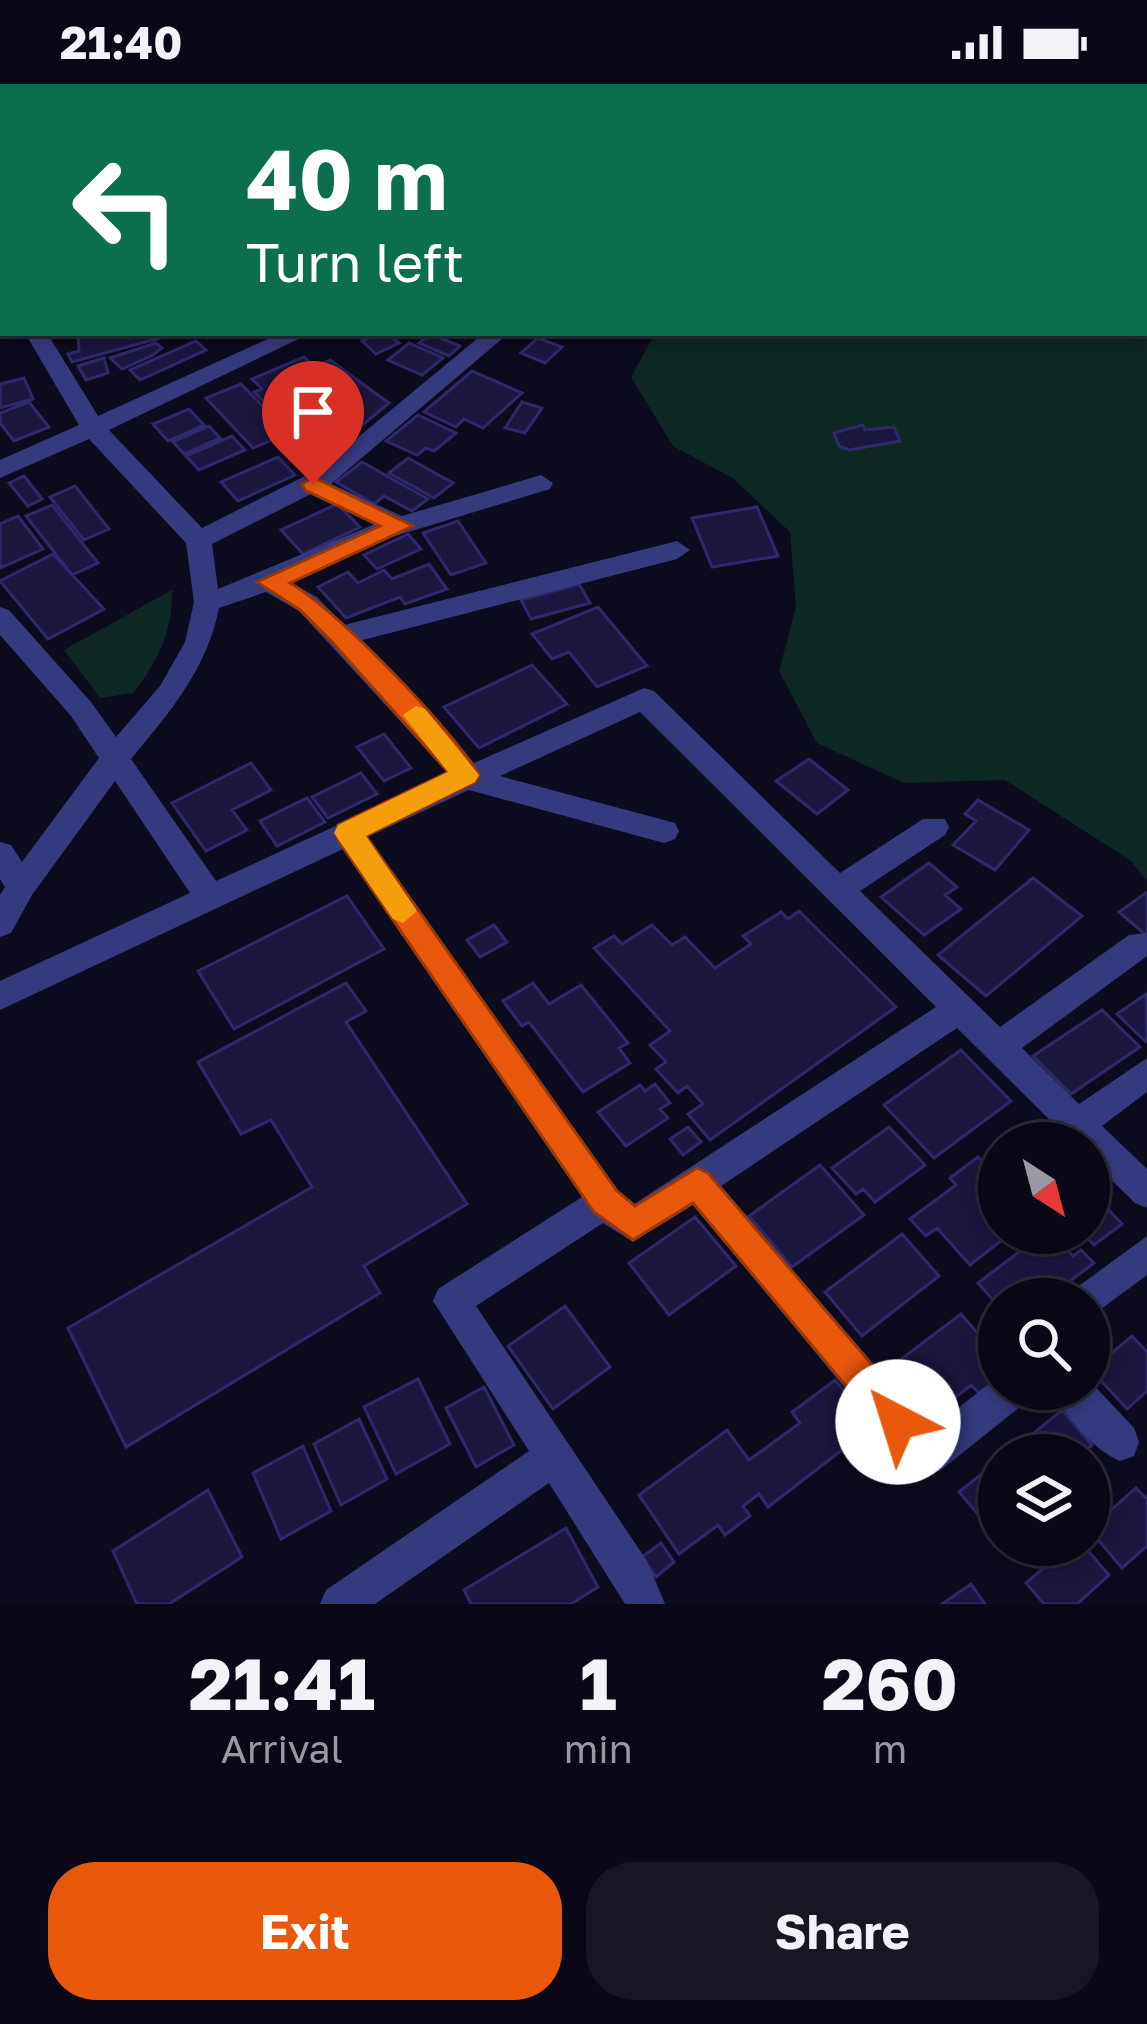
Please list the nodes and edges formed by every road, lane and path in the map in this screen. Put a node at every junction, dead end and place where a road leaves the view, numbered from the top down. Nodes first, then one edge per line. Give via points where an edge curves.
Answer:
1 (38, 336) edge
2 (293, 336) edge
3 (493, 336) edge
4 (93, 428) junction
5 (0, 470) edge
6 (542, 483) dead end
7 (313, 484) junction
8 (401, 526) junction
9 (199, 540) junction
10 (677, 550) dead end
11 (269, 582) junction
12 (207, 602) junction
13 (0, 616) edge
14 (341, 636) junction
15 (116, 757) junction
16 (466, 775) junction
17 (934, 827) dead end
18 (664, 831) dead end
19 (348, 833) junction
20 (0, 854) edge
21 (21, 886) junction
22 (838, 890) junction
23 (210, 897) junction
24 (0, 924) edge
25 (1140, 944) dead end
26 (0, 996) edge
27 (959, 1009) junction
28 (998, 1047) junction
29 (1147, 1073) edge
30 (1076, 1122) edge
31 (1081, 1122) edge
32 (1110, 1156) edge
33 (697, 1183) junction
34 (1147, 1192) edge
35 (605, 1202) junction
36 (1147, 1253) edge
37 (1110, 1283) edge
38 (986, 1410) edge
39 (1091, 1410) edge
40 (1120, 1442) dead end
41 (554, 1457) junction
42 (340, 1604) edge
43 (645, 1604) edge

1 - 4 street
2 - 4 street
3 - 7 street
4 - 5 street
4 - 9 street
6 - 8 street
7 - 8 street
7 - 9 street
8 - 11 street
9 - 12 street
10 - 14 street
11 - 12 street
11 - 14 street
12 - 15 street via 191,658
13 - 15 street
14 - 16 street
15 - 21 street
15 - 23 street
16 - 18 street
16 - 19 street
16 - 22 street via 644,698
17 - 22 street
19 - 23 street
19 - 35 street
20 - 21 street
21 - 24 street
22 - 27 street
23 - 26 street
25 - 28 street
27 - 28 street
27 - 33 street
28 - 30 street
29 - 31 street
32 - 34 street
33 - 35 street via 633,1225
33 - 38 street via 927,1456
35 - 41 street via 451,1301
36 - 37 street
39 - 40 street
41 - 42 street
41 - 43 street

